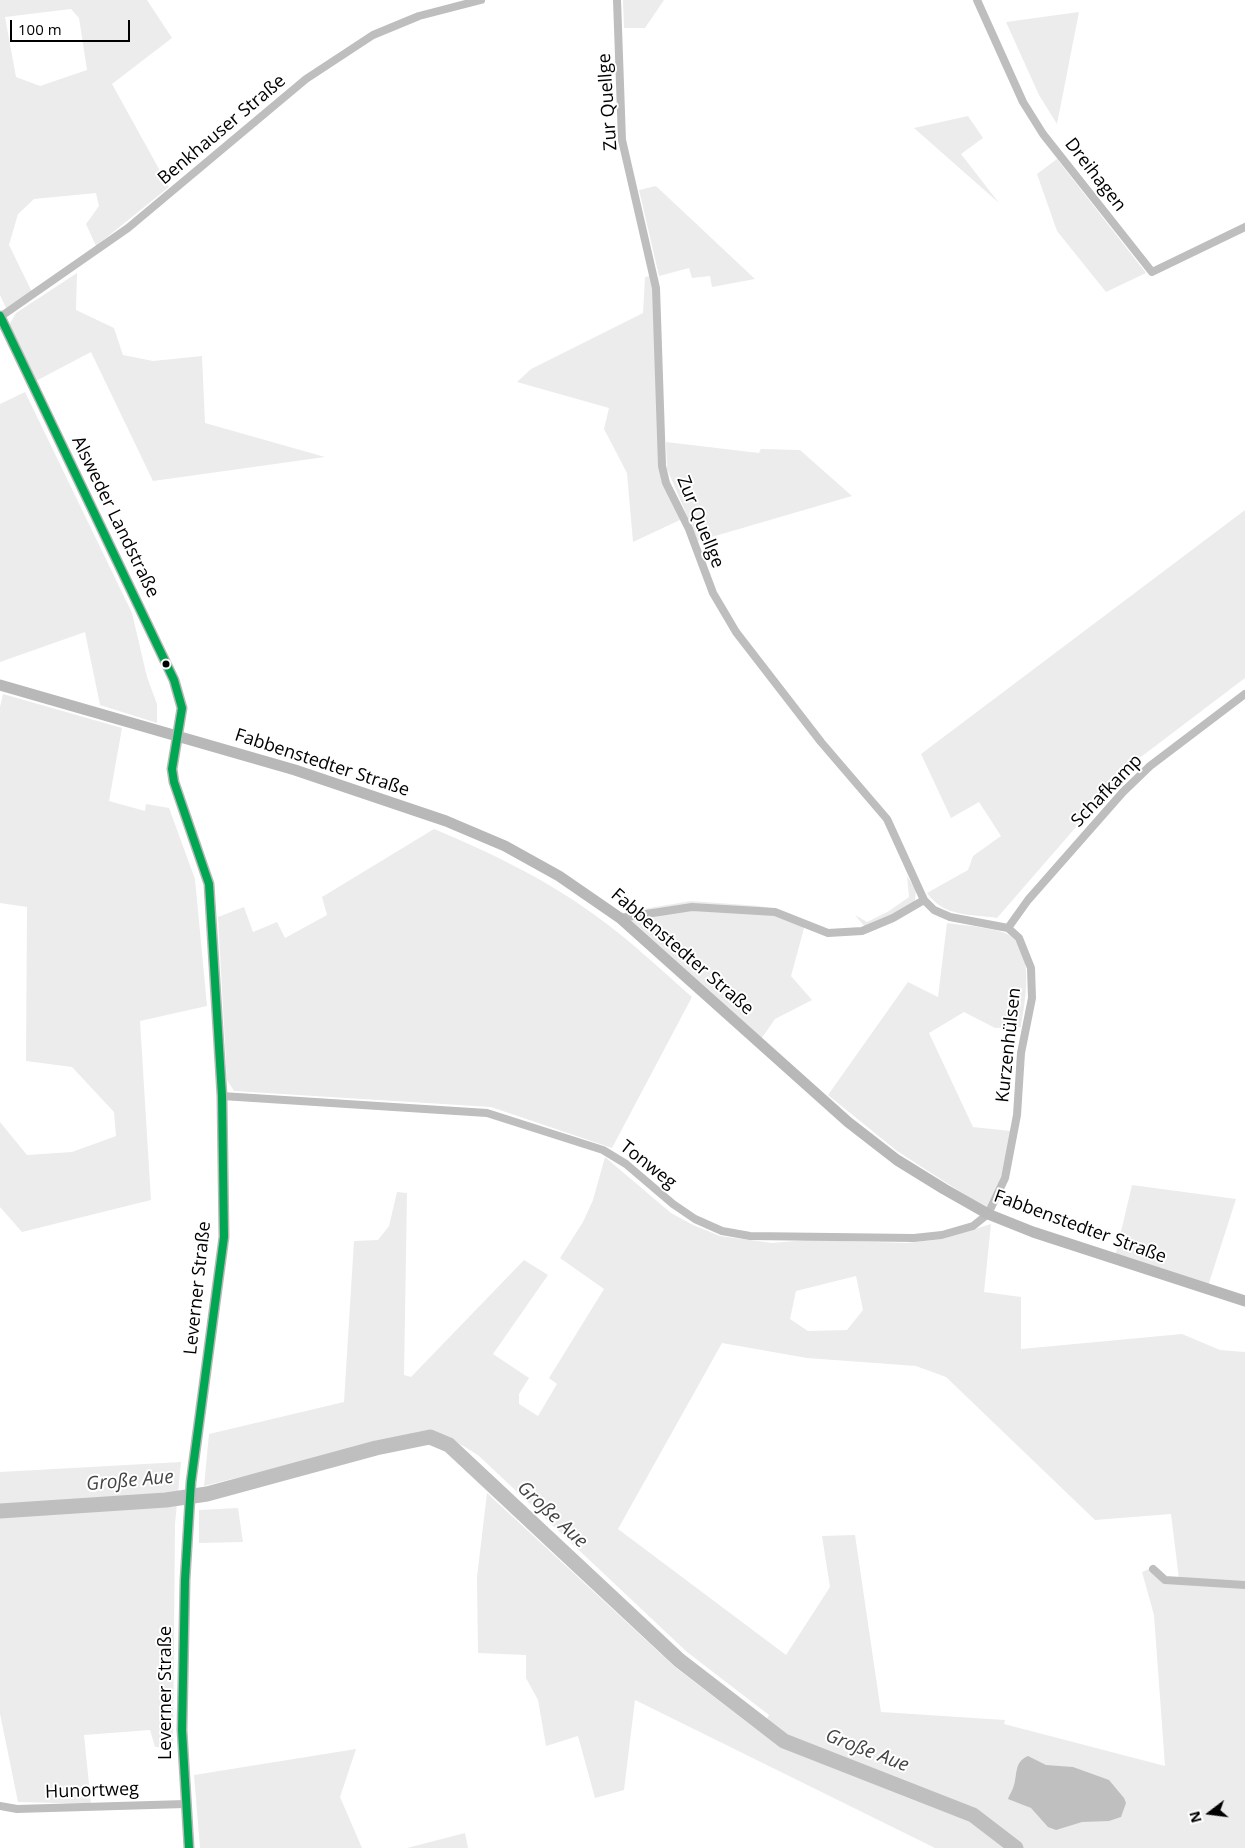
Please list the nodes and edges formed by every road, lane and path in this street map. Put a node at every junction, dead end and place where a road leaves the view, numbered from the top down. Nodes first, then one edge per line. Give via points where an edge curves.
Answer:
1 (481, 0) edge
2 (617, 0) edge
3 (977, 0) edge
4 (1245, 227) edge
5 (0, 316) edge
6 (0, 685) edge
7 (1245, 694) edge
8 (178, 737) junction
9 (924, 900) junction
10 (620, 918) junction
11 (1008, 928) junction
12 (222, 1096) junction
13 (988, 1214) junction
14 (1245, 1301) edge
15 (1153, 1569) dead end
16 (1245, 1585) edge
17 (185, 1804) junction
18 (0, 1806) edge
19 (189, 1848) edge

1 - 5 street, Benkhauser Straße via 419,16 373,35 306,79 128,228
2 - 9 street, Zur Quellge via 622,140 656,288 662,466 666,483 689,529 713,593 736,632 820,742 887,818
3 - 4 street, Dreihagen via 1023,102 1043,134 1152,272
5 - 8 street, Alsweder Landstraße via 174,680 182,708
6 - 8 street, Fabbenstedter Straße
7 - 11 street, Schafkamp via 1150,766 1123,792 1028,900
8 - 10 street, Fabbenstedter Straße via 295,770 446,821 505,846 559,876
8 - 12 street, Leverner Straße via 172,769 174,782 209,884
9 - 10 street via 862,931 828,933 774,912 692,907
9 - 11 street via 934,910 950,917
10 - 13 street, Fabbenstedter Straße via 848,1122 897,1160
11 - 13 street, Kurzenhülsen via 1019,938 1031,968 1032,998 1021,1053 1017,1115 1006,1178
12 - 13 street, Tonweg via 495,1115 603,1150 626,1164 695,1219 722,1231 750,1236 914,1238 942,1235 973,1226
12 - 17 street, Leverner Straße via 224,1237 188,1509 182,1730
13 - 14 street, Fabbenstedter Straße via 1082,1250
15 - 16 street via 1166,1580
17 - 18 street, Hunortweg via 17,1809
17 - 19 street, Leverner Straße

